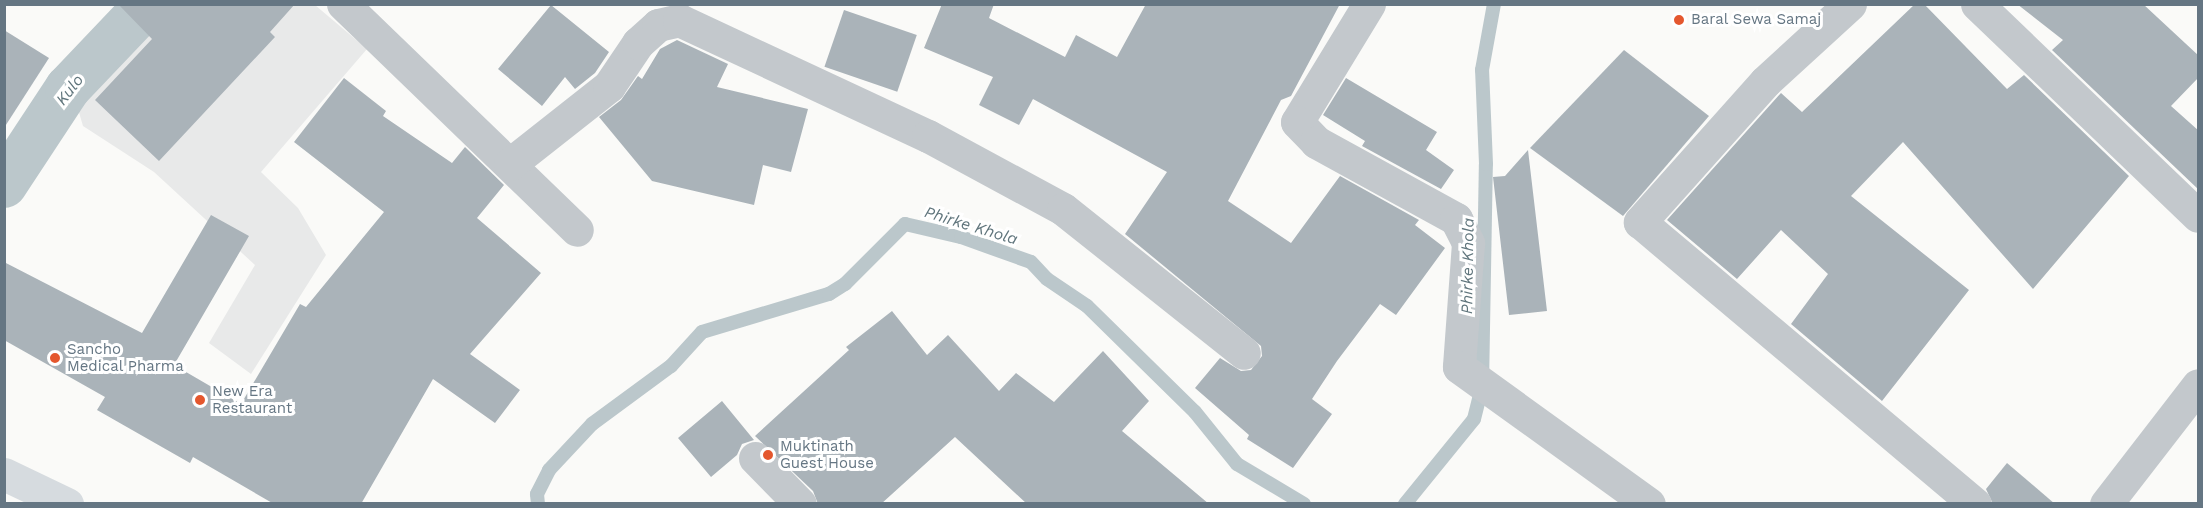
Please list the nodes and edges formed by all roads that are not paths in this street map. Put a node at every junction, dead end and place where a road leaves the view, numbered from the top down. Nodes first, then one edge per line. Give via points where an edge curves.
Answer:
1 (342, 4) edge
2 (1369, 4) edge
3 (1850, 4) edge
4 (1977, 4) edge
5 (510, 164) junction
6 (2199, 216) edge
7 (577, 230) dead end
8 (1244, 353) dead end
9 (2195, 398) edge
10 (755, 458) dead end
11 (4, 474) edge
12 (67, 504) edge
13 (800, 504) edge
14 (1649, 504) edge
15 (1975, 504) edge
16 (2106, 504) edge

1 - 5 street
2 - 14 street via 1297,122 1316,142 1456,219 1468,243 1458,367
3 - 15 street via 1765,82 1640,222
4 - 6 street
5 - 7 street
5 - 8 street via 609,86 638,43 658,25 679,20 928,136 1063,209
9 - 16 street
10 - 13 street
11 - 12 highway

